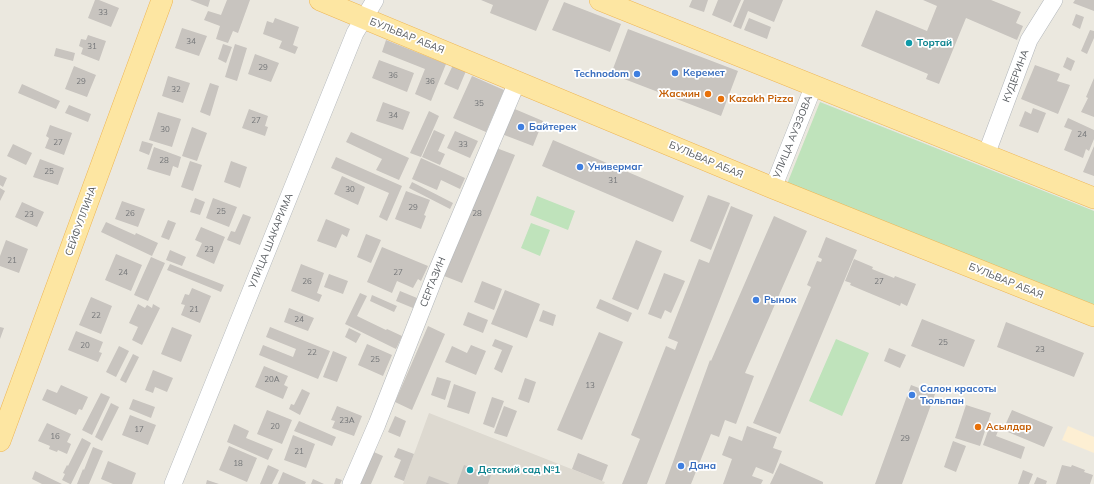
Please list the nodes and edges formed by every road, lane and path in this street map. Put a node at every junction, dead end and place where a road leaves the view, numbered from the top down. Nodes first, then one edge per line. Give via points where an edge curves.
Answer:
1 (162, 0) edge
2 (320, 0) edge
3 (375, 0) edge
4 (600, 0) edge
5 (1054, 0) edge
6 (364, 19) junction
7 (517, 82) junction
8 (814, 85) junction
9 (986, 155) junction
10 (773, 188) junction
11 (1094, 198) edge
12 (1094, 316) edge
13 (0, 441) edge
14 (173, 484) edge
15 (351, 484) edge

1 - 13 main road, СЕЙФУЛЛИНА
2 - 6 main road, БУЛЬВАР АБАЯ
3 - 6 street, УЛИЦА ШАКАРИМА
4 - 8 main road
5 - 9 street, КУДЕРИНА via 1029,40
6 - 7 main road, БУЛЬВАР АБАЯ
6 - 14 street, УЛИЦА ШАКАРИМА via 355,33
7 - 10 main road, БУЛЬВАР АБАЯ
7 - 15 street, СЕРГАЗИН
8 - 9 main road
8 - 10 street, УЛИЦА АУЭЗОВА
9 - 11 main road
10 - 12 main road, БУЛЬВАР АБАЯ

